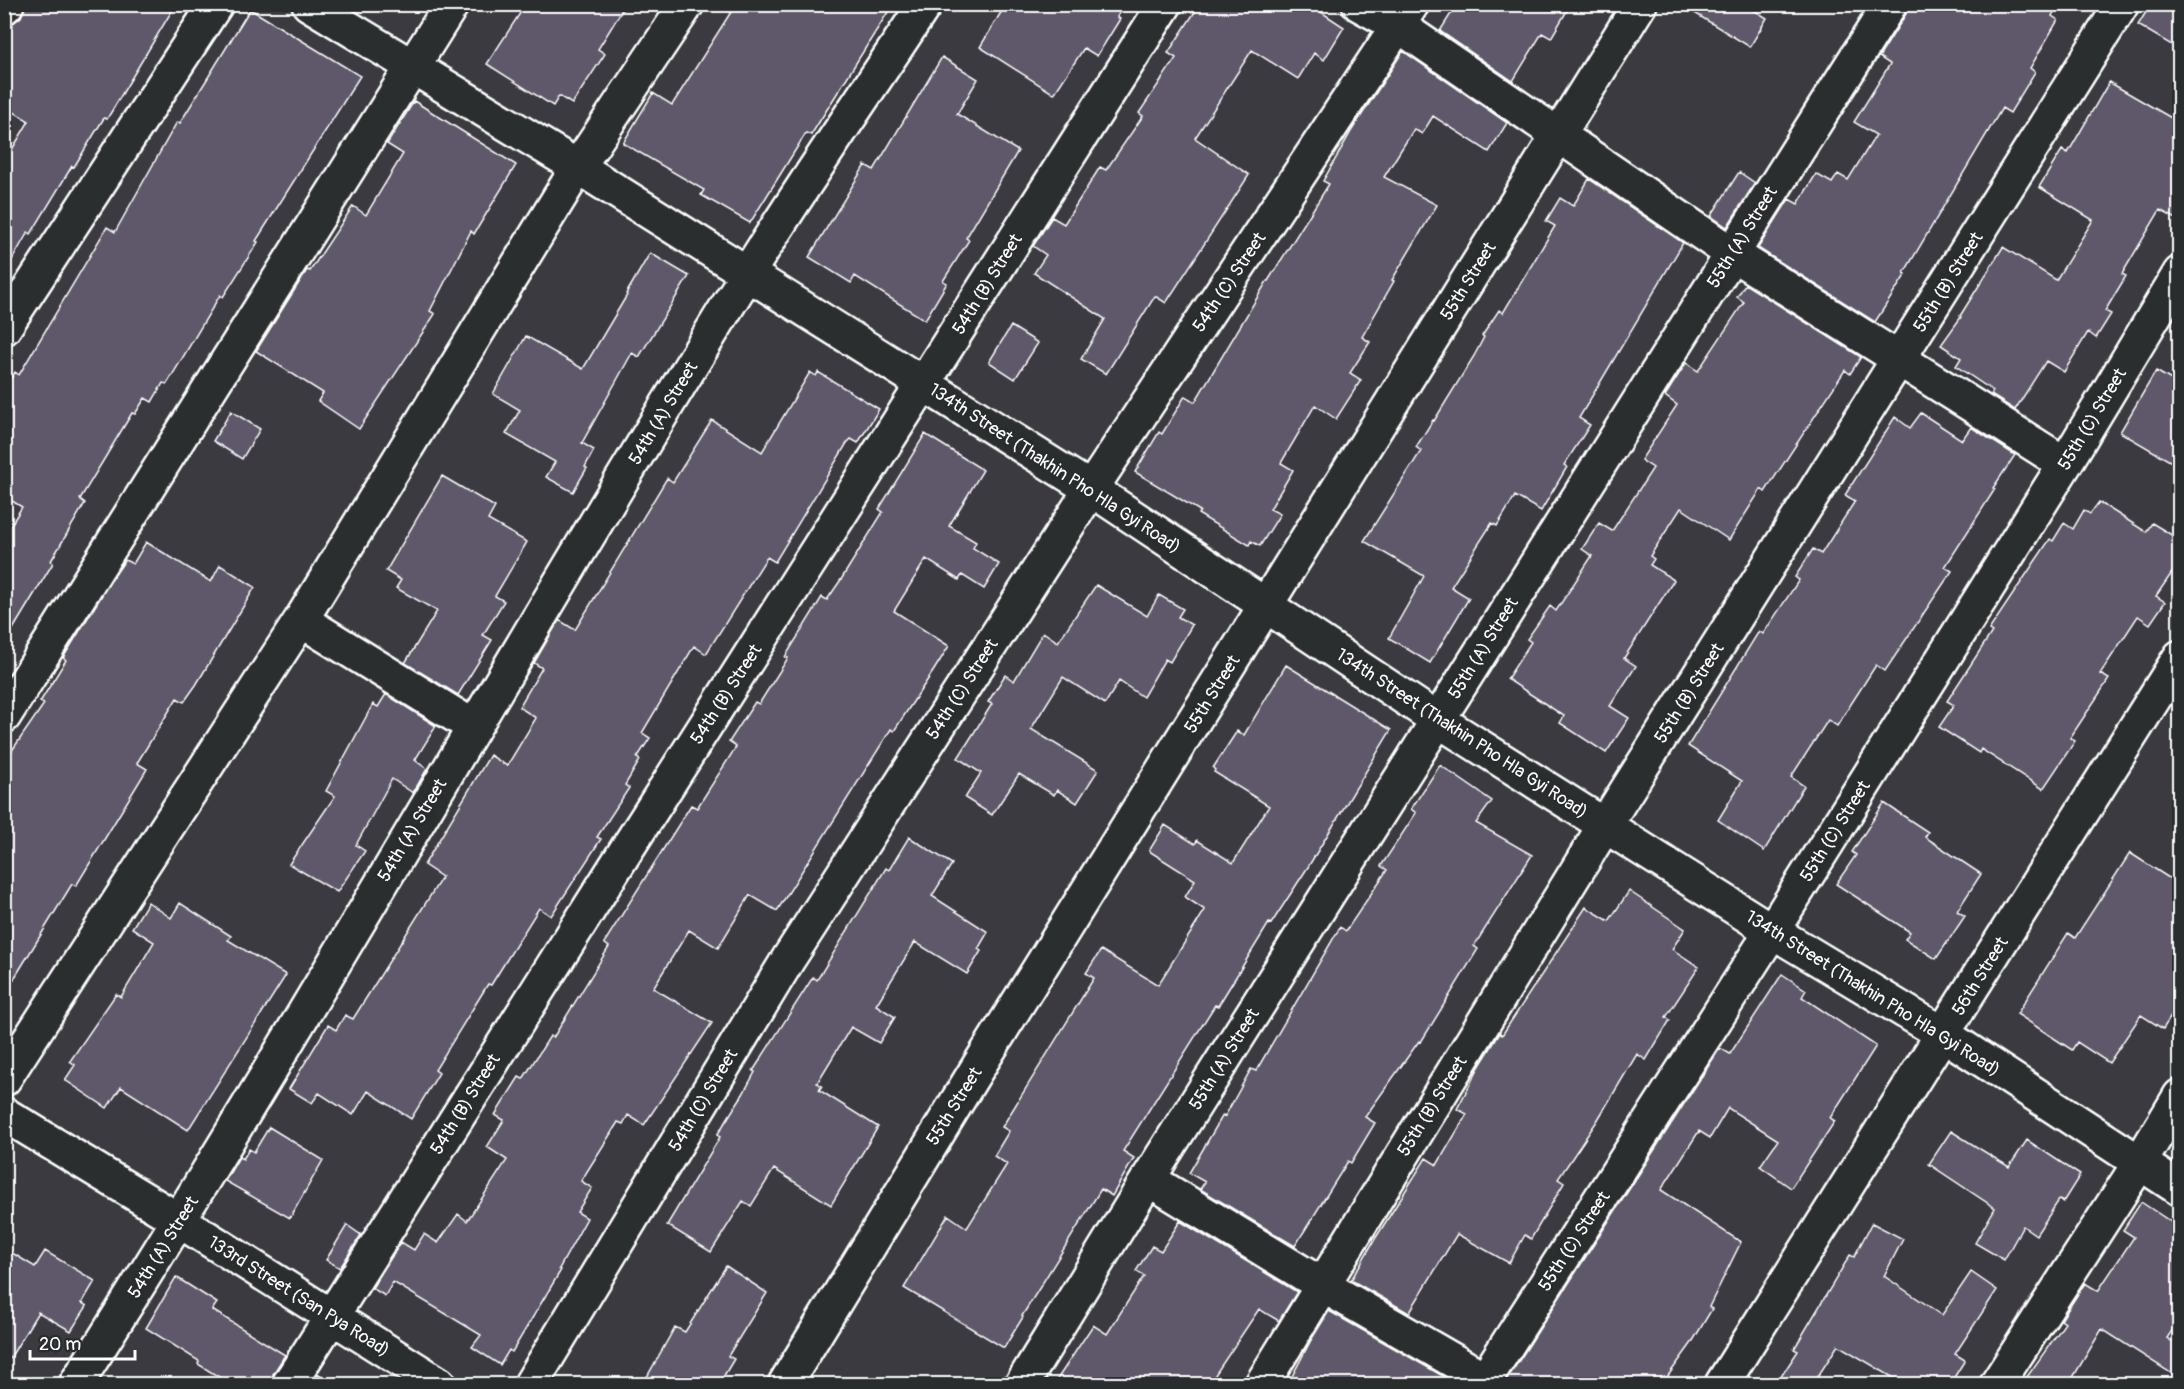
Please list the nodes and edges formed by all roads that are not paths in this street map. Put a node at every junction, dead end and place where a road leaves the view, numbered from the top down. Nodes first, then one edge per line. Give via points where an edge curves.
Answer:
1 (216, 4) edge
2 (309, 4) edge
3 (452, 4) edge
4 (687, 4) edge
5 (925, 4) edge
6 (1165, 4) edge
7 (1359, 4) edge
8 (1641, 4) edge
9 (1890, 4) edge
10 (2122, 4) edge
11 (1406, 15) edge
12 (413, 68) junction
13 (1558, 136) junction
14 (578, 167) junction
15 (1731, 253) junction
16 (2180, 273) edge
17 (747, 274) junction
18 (4, 328) edge
19 (1900, 358) junction
20 (924, 384) junction
21 (2065, 464) junction
22 (1091, 489) junction
23 (1267, 606) junction
24 (301, 620) junction
25 (2180, 657) edge
26 (4, 716) edge
27 (1438, 720) junction
28 (474, 727) junction
29 (1605, 825) junction
30 (1772, 931) junction
31 (1943, 1034) junction
32 (4, 1079) edge
33 (2180, 1096) edge
34 (4, 1114) edge
35 (2139, 1164) junction
36 (1148, 1179) junction
37 (2180, 1189) edge
38 (180, 1221) junction
39 (1322, 1285) junction
40 (331, 1317) junction
41 (1484, 1382) edge
42 (76, 1384) edge
43 (289, 1384) edge
44 (439, 1384) edge
45 (531, 1384) edge
46 (785, 1384) edge
47 (1022, 1384) edge
48 (1262, 1384) edge
49 (1722, 1384) edge
50 (1997, 1384) edge

1 - 18 street
2 - 12 street, 134th Street (Thakhin Pho Hla Gyi Road)
3 - 12 street
4 - 14 street
5 - 17 street, 54th (A) Street
6 - 20 street, 54th (B) Street
7 - 11 street
8 - 13 street, 55th Street
9 - 15 street, 55th (A) Street
10 - 19 street, 55th (B) Street
11 - 13 street
11 - 22 street, 54th (C) Street
12 - 14 street, 134th Street (Thakhin Pho Hla Gyi Road)
12 - 26 street
13 - 15 street
13 - 23 street, 55th Street
14 - 17 street, 134th Street (Thakhin Pho Hla Gyi Road)
14 - 24 street
15 - 19 street
15 - 27 street, 55th (A) Street
16 - 21 street, 55th (C) Street
17 - 20 street, 134th Street (Thakhin Pho Hla Gyi Road)
17 - 28 street, 54th (A) Street
19 - 21 street
19 - 29 street, 55th (B) Street
20 - 22 street, 134th Street (Thakhin Pho Hla Gyi Road)
20 - 40 street, 54th (B) Street
21 - 30 street, 55th (C) Street
22 - 23 street, 134th Street (Thakhin Pho Hla Gyi Road)
22 - 45 street, 54th (C) Street via 789,958
23 - 27 street, 134th Street (Thakhin Pho Hla Gyi Road)
23 - 46 street, 55th Street
24 - 28 street
24 - 32 street
25 - 31 street, 56th Street
27 - 29 street, 134th Street (Thakhin Pho Hla Gyi Road)
27 - 36 street, 55th (A) Street
28 - 38 street, 54th (A) Street
29 - 30 street, 134th Street (Thakhin Pho Hla Gyi Road)
29 - 39 street, 55th (B) Street
30 - 31 street, 134th Street (Thakhin Pho Hla Gyi Road)
30 - 41 street, 55th (C) Street
31 - 35 street, 134th Street (Thakhin Pho Hla Gyi Road)
31 - 49 street, 56th Street
33 - 35 street
34 - 38 street, 133rd Street (San Pya Road)
35 - 37 street, 134th Street (Thakhin Pho Hla Gyi Road)
35 - 50 street
36 - 39 street
36 - 47 street, 55th (A) Street
38 - 40 street, 133rd Street (San Pya Road)
38 - 42 street, 54th (A) Street
39 - 41 street
39 - 48 street, 55th (B) Street
40 - 43 street, 54th (B) Street
40 - 44 street, 133rd Street (San Pya Road)

